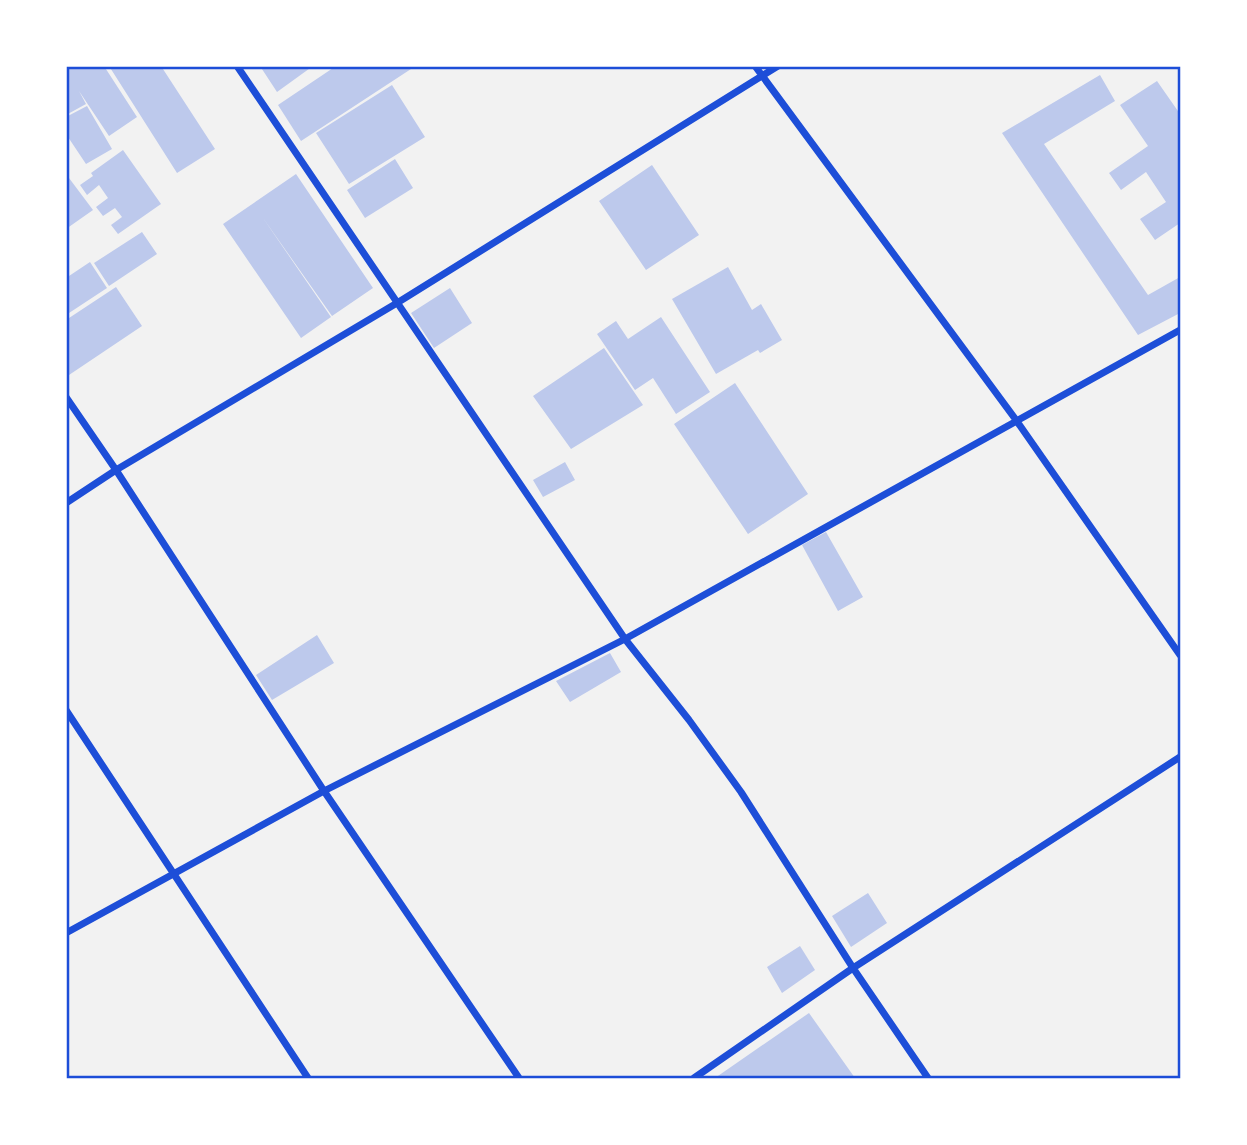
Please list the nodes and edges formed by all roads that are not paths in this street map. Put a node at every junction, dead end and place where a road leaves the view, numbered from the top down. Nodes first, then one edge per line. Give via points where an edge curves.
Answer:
1 (237, 66) edge
2 (755, 66) edge
3 (778, 66) edge
4 (761, 76) junction
5 (397, 303) junction
6 (1181, 330) edge
7 (66, 397) edge
8 (1017, 420) junction
9 (116, 470) junction
10 (66, 503) edge
11 (625, 639) junction
12 (1181, 655) edge
13 (66, 709) edge
14 (1181, 757) edge
15 (324, 792) junction
16 (174, 874) junction
17 (66, 933) edge
18 (853, 968) junction
19 (308, 1079) edge
20 (519, 1079) edge
21 (694, 1079) edge
22 (928, 1079) edge

1 - 5 street
2 - 4 street
3 - 4 street
4 - 5 street
4 - 8 street
5 - 9 street
5 - 11 street
6 - 8 street
7 - 9 street
8 - 11 street
8 - 12 street
9 - 10 street
9 - 15 street
11 - 15 street
11 - 18 street via 741,792
13 - 16 street
14 - 18 street
15 - 16 street
15 - 20 street
16 - 17 street
16 - 19 street
18 - 21 street
18 - 22 street

